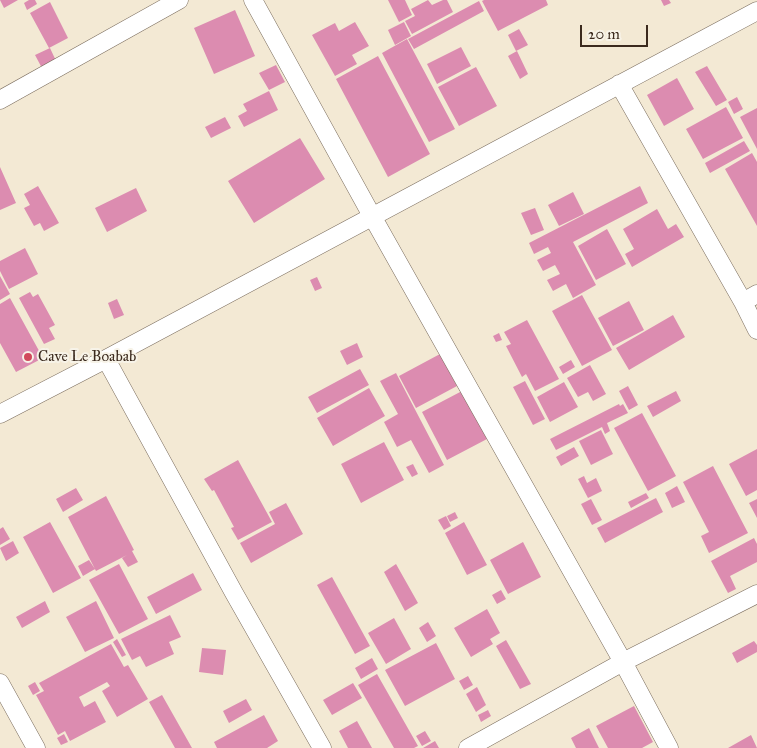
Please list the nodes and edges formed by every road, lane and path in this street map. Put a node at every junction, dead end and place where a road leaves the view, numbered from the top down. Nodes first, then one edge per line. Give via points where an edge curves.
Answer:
1 (179, 0) edge
2 (253, 0) edge
3 (757, 11) edge
4 (619, 84) junction
5 (0, 100) edge
6 (372, 216) junction
7 (750, 298) edge
8 (757, 330) edge
9 (106, 359) junction
10 (0, 414) edge
11 (757, 594) edge
12 (624, 662) junction
13 (2, 692) edge
14 (36, 748) edge
15 (322, 748) edge
16 (468, 748) edge
17 (669, 748) edge

1 - 5 street
2 - 6 street
3 - 4 street
4 - 6 street
4 - 7 street
6 - 9 street
6 - 12 street
7 - 8 street
9 - 10 street
9 - 15 street
11 - 12 street
12 - 16 street
12 - 17 street
13 - 14 street

